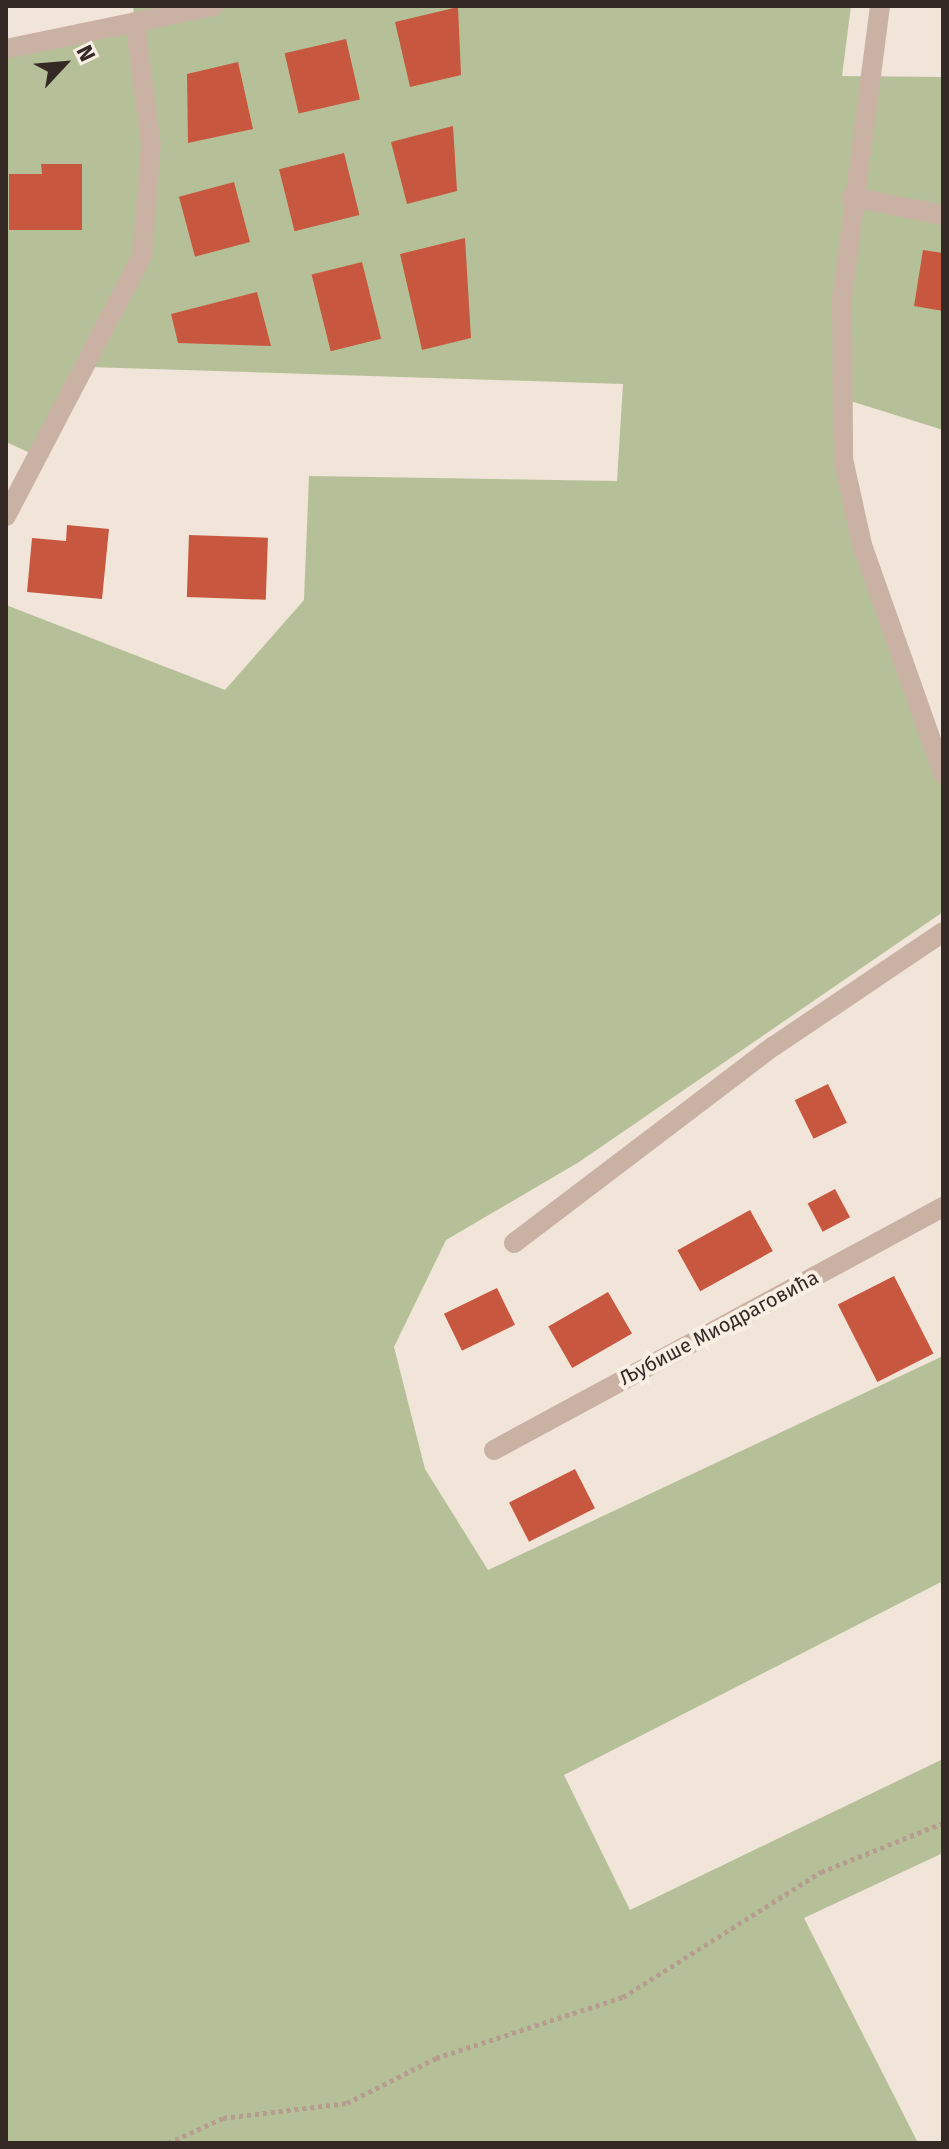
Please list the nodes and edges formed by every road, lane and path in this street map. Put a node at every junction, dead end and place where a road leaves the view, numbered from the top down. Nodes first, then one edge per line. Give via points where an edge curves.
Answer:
1 (214, 6) edge
2 (880, 6) edge
3 (135, 22) junction
4 (6, 49) edge
5 (851, 197) junction
6 (943, 215) edge
7 (6, 516) edge
8 (943, 774) edge
9 (943, 932) edge
10 (943, 1207) edge
11 (514, 1243) dead end
12 (494, 1450) dead end
13 (943, 1823) edge
14 (168, 2143) edge

1 - 3 street
2 - 5 street
3 - 4 street
3 - 7 street via 151,145 142,256
5 - 6 street
5 - 8 street via 840,397 850,509
9 - 11 street via 774,1046
10 - 12 street, Љубише Миодраговића
13 - 14 path via 821,1872 623,1997 436,2058 347,2103 223,2118

